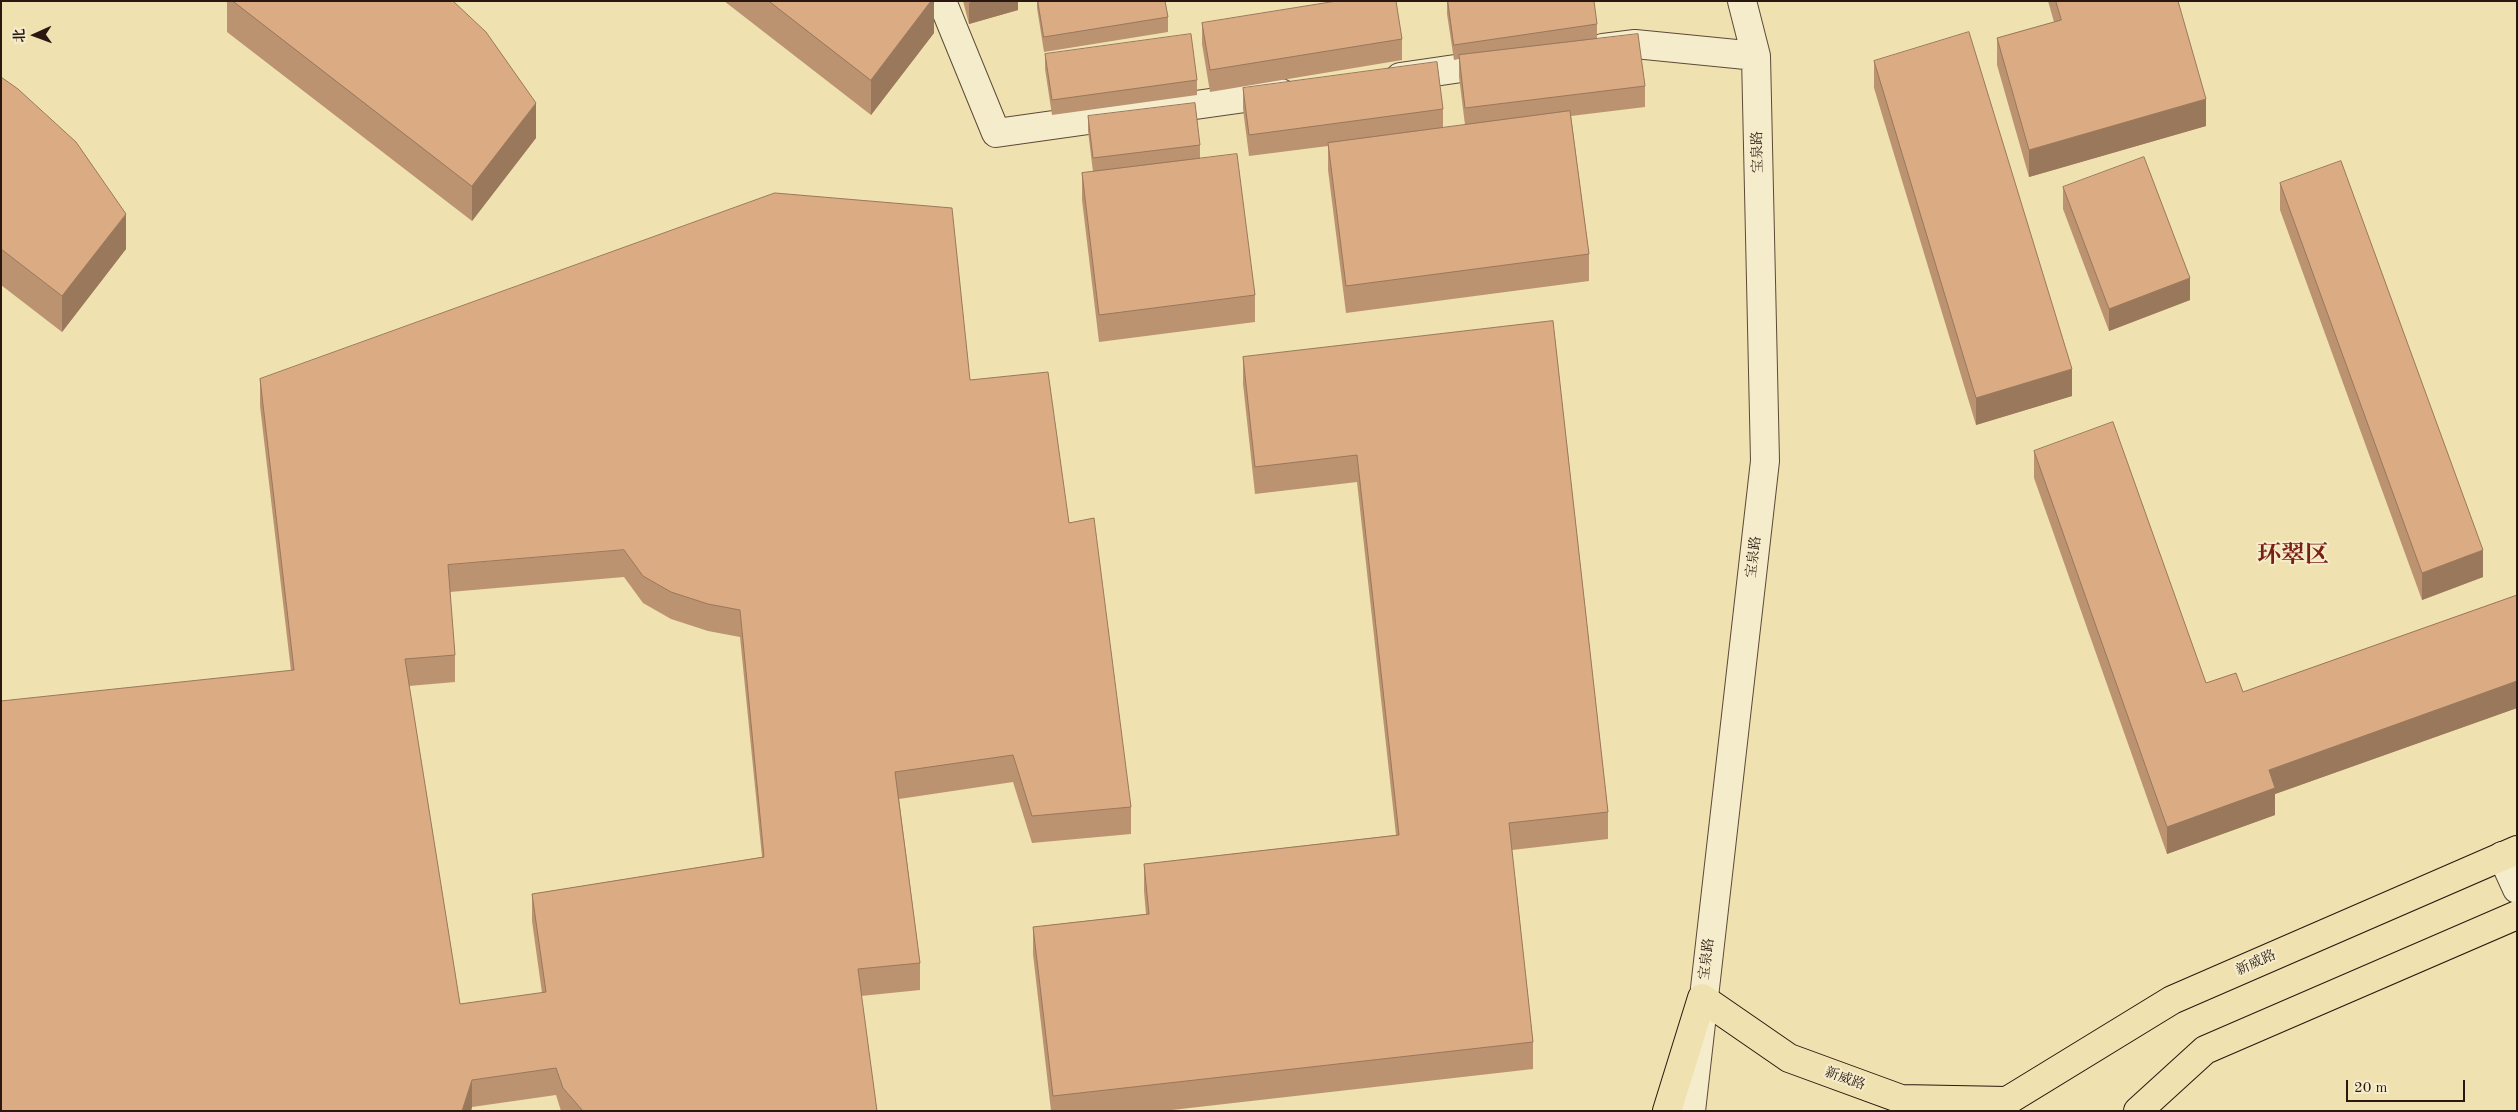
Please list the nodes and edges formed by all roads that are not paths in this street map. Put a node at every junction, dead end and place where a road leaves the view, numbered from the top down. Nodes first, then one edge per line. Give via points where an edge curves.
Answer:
1 (942, 1) edge
2 (1742, 1) edge
3 (1576, 52) edge
4 (1756, 56) junction
5 (1517, 60) edge
6 (1379, 80) edge
7 (1311, 89) edge
8 (2509, 853) edge
9 (2517, 889) edge
10 (2517, 915) edge
11 (1702, 998) junction
12 (2001, 1106) edge
13 (1667, 1111) edge
14 (1691, 1111) edge
15 (2138, 1111) edge

1 - 7 street via 996,133
2 - 4 street, 宝泉路
3 - 4 street via 1635,44
4 - 11 street, 宝泉路 via 1765,461
5 - 6 street
8 - 9 street
8 - 12 main road, 新威路 via 2172,1000
10 - 15 main road via 2205,1050
11 - 12 main road, 新威路 via 1789,1058 1901,1099
11 - 13 main road
11 - 14 street, 宝泉路

